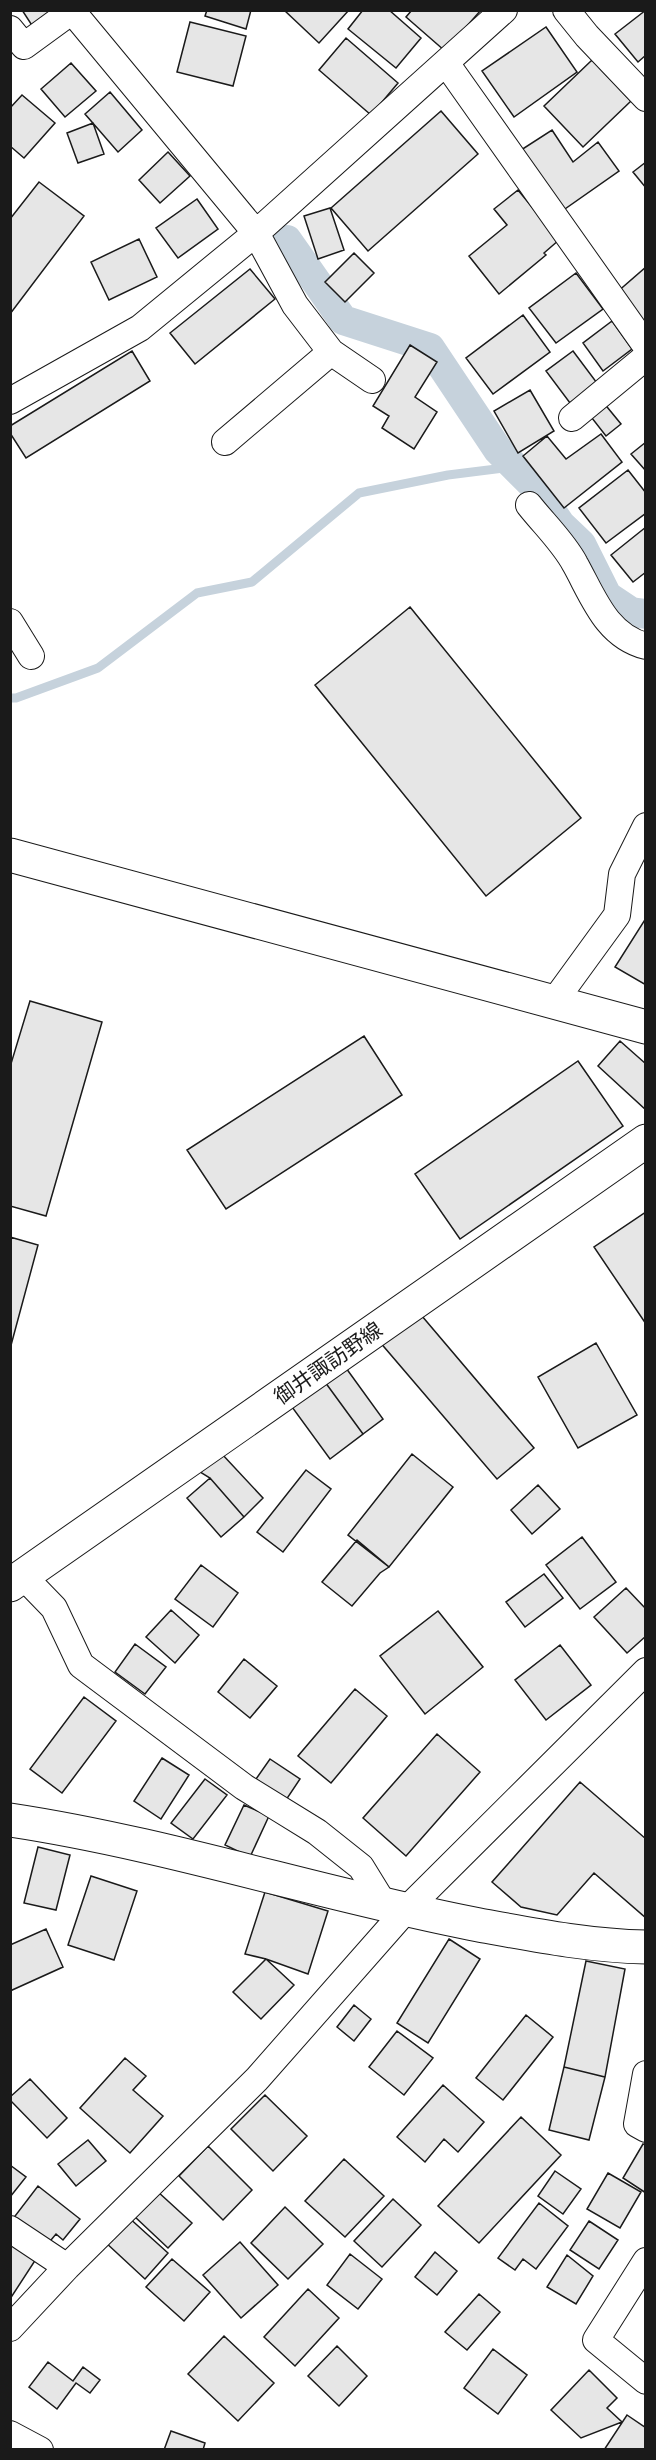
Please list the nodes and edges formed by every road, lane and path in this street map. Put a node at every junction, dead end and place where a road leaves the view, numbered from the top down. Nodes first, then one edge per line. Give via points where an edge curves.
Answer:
1 (504, 10) edge
2 (566, 10) edge
3 (10, 29) edge
4 (446, 63) junction
5 (645, 98) edge
6 (256, 233) junction
7 (645, 346) edge
8 (331, 352) junction
9 (645, 357) edge
10 (372, 380) dead end
11 (10, 401) edge
12 (572, 418) dead end
13 (225, 442) dead end
14 (530, 505) dead end
15 (10, 622) edge
16 (645, 646) edge
17 (32, 656) dead end
18 (645, 826) edge
19 (10, 855) edge
20 (553, 1004) junction
21 (645, 1027) edge
22 (645, 1141) edge
23 (17, 1581) edge
24 (645, 1671) edge
25 (10, 1820) edge
26 (395, 1908) junction
27 (645, 1947) edge
28 (645, 2074) edge
29 (645, 2129) edge
30 (10, 2229) edge
31 (645, 2261) edge
32 (67, 2267) junction
33 (10, 2328) edge
34 (645, 2381) edge
35 (10, 2434) edge
36 (40, 2450) edge

1 - 4 street
2 - 5 street
3 - 6 street via 24,46 72,11
4 - 6 street
4 - 7 street
6 - 8 street via 295,305
6 - 11 street via 140,328
8 - 10 street
8 - 13 street
9 - 12 street
14 - 16 street via 575,563 590,597 609,623 633,643
15 - 17 street
18 - 20 street via 622,874 617,915
19 - 20 street
20 - 21 street
22 - 23 street, 御井諏訪野線
23 - 26 street via 54,1608 81,1665 244,1787 317,1832 361,1867
24 - 26 street
25 - 26 street via 82,1831
26 - 27 street via 543,1937
26 - 32 street via 257,2079
28 - 29 street via 637,2124
30 - 32 street
31 - 34 street via 596,2340
32 - 33 street
35 - 36 street

